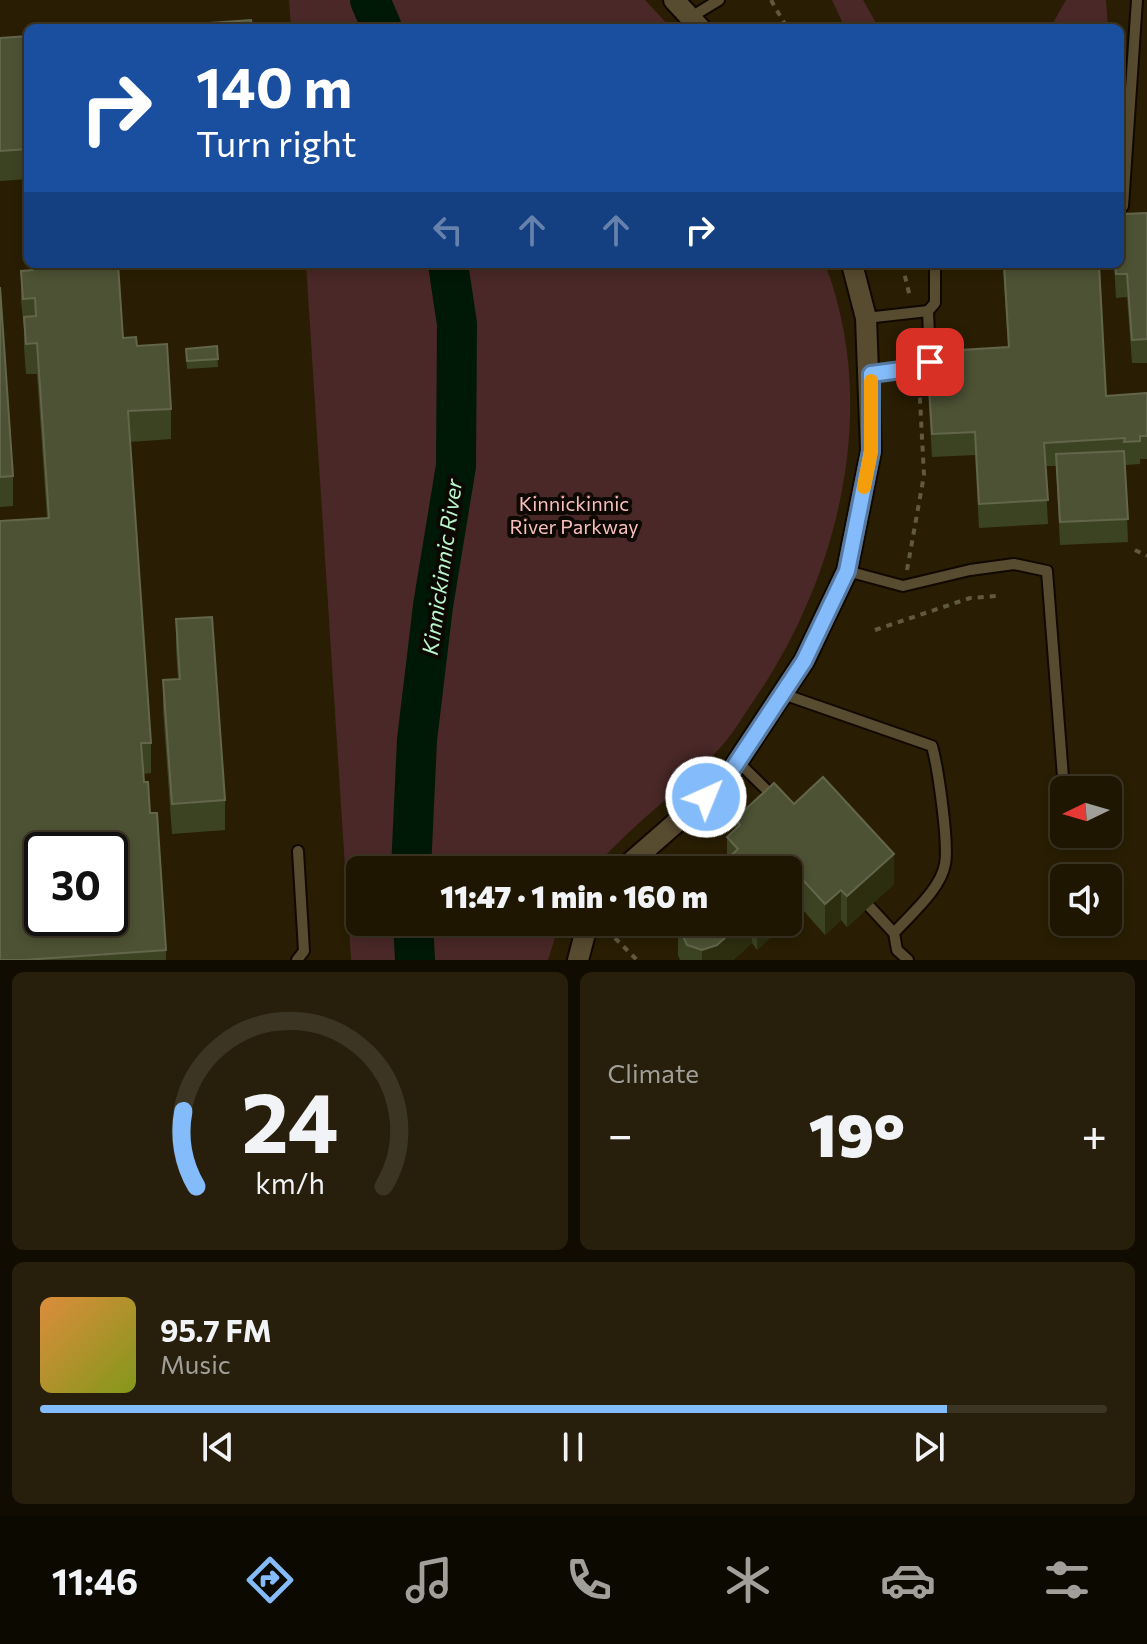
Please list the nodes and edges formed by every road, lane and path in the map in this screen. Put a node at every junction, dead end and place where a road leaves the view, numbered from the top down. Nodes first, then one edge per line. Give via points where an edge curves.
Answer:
1 (674, 0) edge
2 (719, 0) edge
3 (771, 0) edge
4 (1137, 0) edge
5 (696, 23) edge
6 (785, 24) edge
7 (1124, 191) edge
8 (853, 268) edge
9 (903, 268) edge
10 (935, 268) edge
11 (928, 311) junction
12 (914, 313) junction
13 (866, 318) junction
14 (918, 368) junction
15 (871, 374) junction
16 (1135, 550) dead end
17 (1147, 556) edge
18 (847, 571) junction
19 (903, 586) junction
20 (997, 596) dead end
21 (875, 630) dead end
22 (783, 694) junction
23 (738, 762) junction
24 (1063, 776) edge
25 (781, 805) edge
26 (298, 851) dead end
27 (638, 856) edge
28 (869, 906) dead end
29 (894, 933) junction
30 (584, 936) edge
31 (615, 938) dead end
32 (297, 960) edge
33 (578, 960) edge
34 (637, 960) edge
35 (908, 960) edge

1 - 5 street
2 - 5 lane
3 - 6 path
4 - 7 lane
8 - 13 street
9 - 12 path
10 - 11 lane via 935,303
11 - 12 lane
11 - 14 lane via 930,362
12 - 13 lane
13 - 15 street
14 - 15 lane
14 - 19 path via 924,475
15 - 18 street via 871,451
16 - 17 path
18 - 19 lane
18 - 22 street
19 - 24 lane via 1014,564 1047,571
20 - 21 path via 970,598
22 - 23 street
22 - 29 lane via 932,746 945,864 935,885
23 - 25 lane
23 - 27 street via 726,779
26 - 32 lane via 304,951
28 - 29 lane
29 - 35 lane via 897,950
30 - 33 street
31 - 34 path

